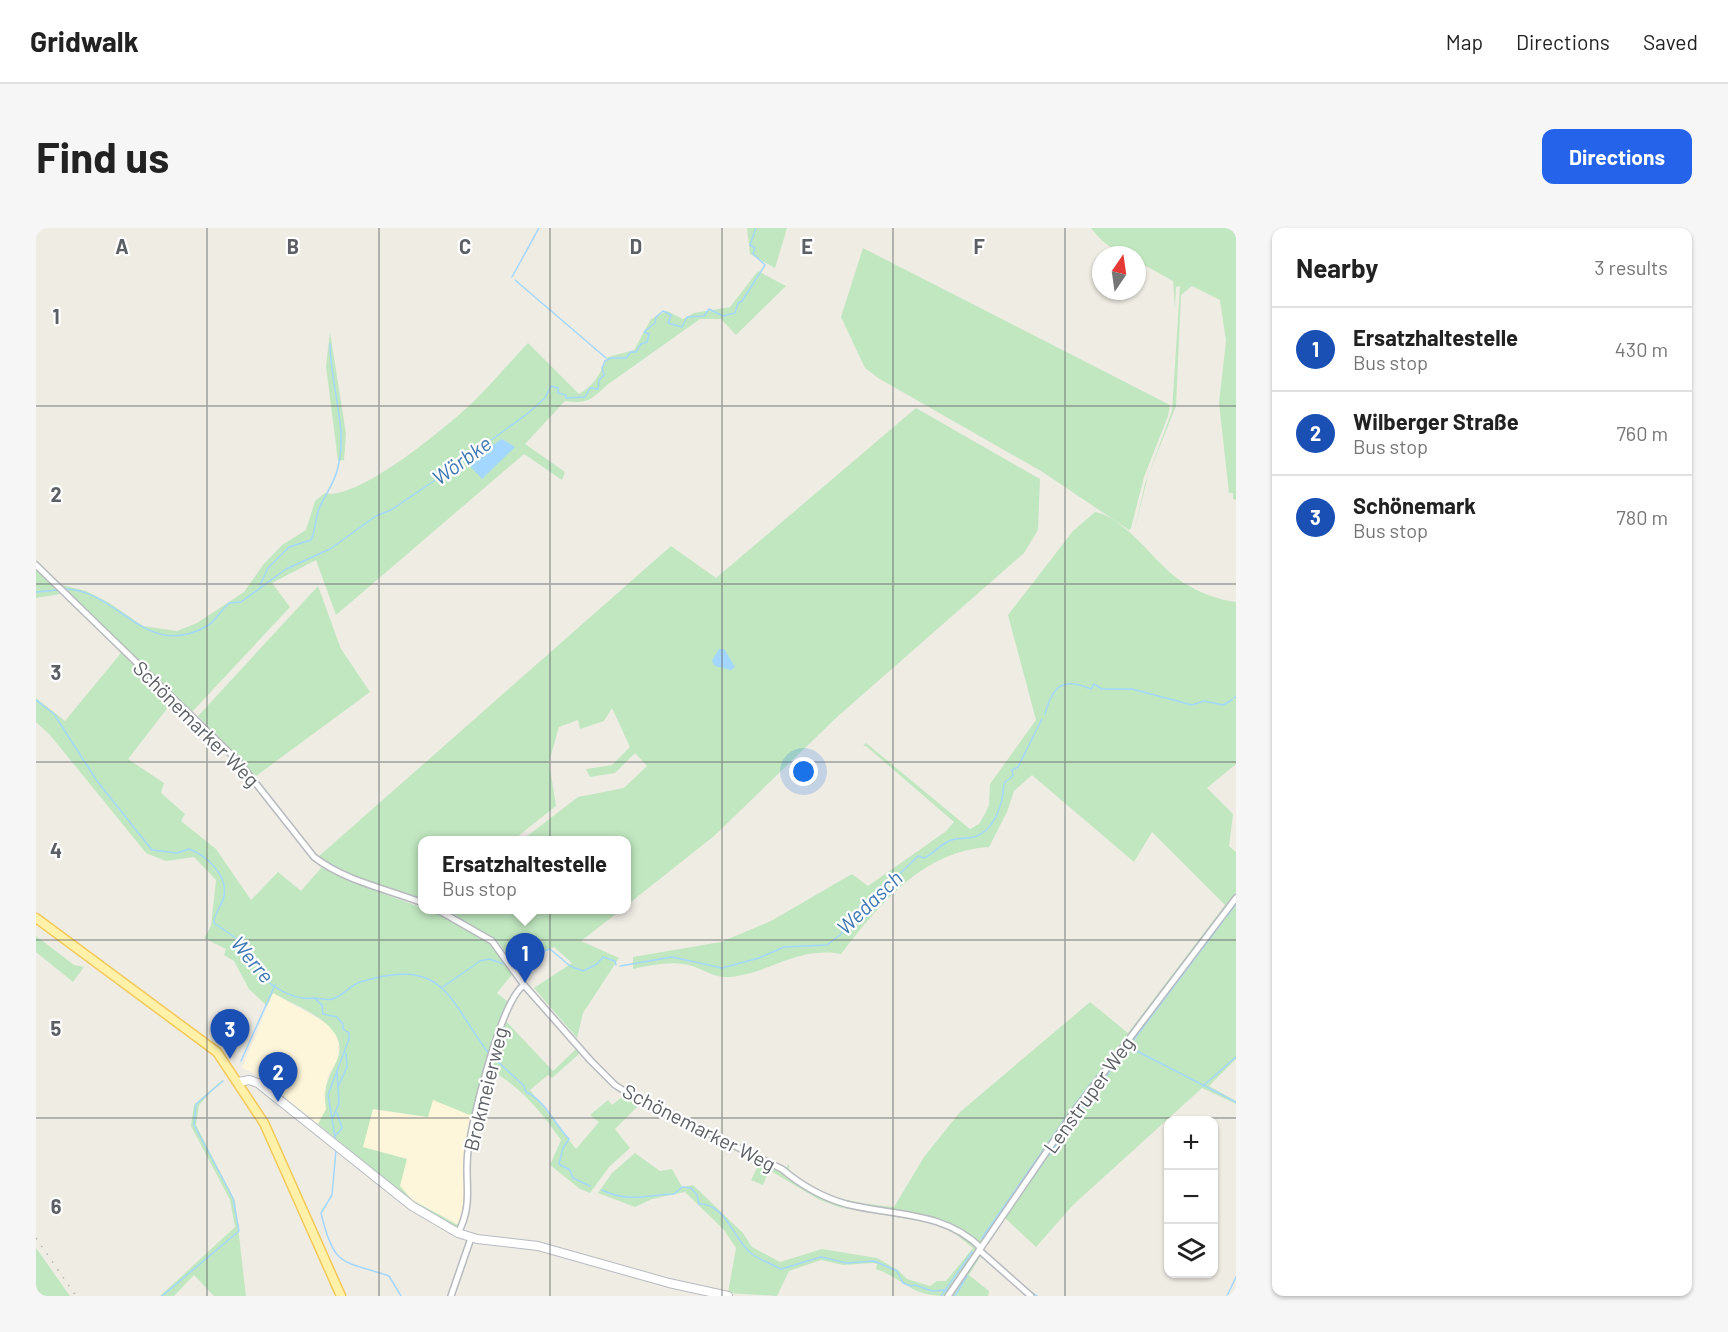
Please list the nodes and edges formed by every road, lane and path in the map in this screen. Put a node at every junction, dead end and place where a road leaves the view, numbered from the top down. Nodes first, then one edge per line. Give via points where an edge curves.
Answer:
1 (36, 565) edge
2 (1236, 898) edge
3 (418, 901) edge
4 (446, 914) edge
5 (36, 918) edge
6 (524, 986) junction
7 (239, 1082) junction
8 (458, 1233) junction
9 (471, 1238) junction
10 (980, 1249) junction
11 (341, 1296) edge
12 (451, 1296) edge
13 (728, 1296) edge
14 (948, 1296) edge
15 (1031, 1296) edge

1 - 3 street, Schönemarker Weg via 239,762 314,857 362,881
2 - 10 street, Lenstruper Weg via 1073,1113
4 - 6 street, Schönemarker Weg via 492,941
5 - 7 main road via 215,1050
6 - 8 street, Brokmeierweg via 501,1022 472,1132 468,1208
6 - 10 street, Schönemarker Weg via 603,1074 629,1094 782,1169 797,1183 820,1195 851,1205 926,1218 958,1230
7 - 8 street via 258,1083 412,1206
7 - 11 main road via 259,1112
8 - 9 street
9 - 12 street
9 - 13 street via 538,1246
10 - 14 street, Lenstruper Weg
10 - 15 street, Schönemarker Weg

